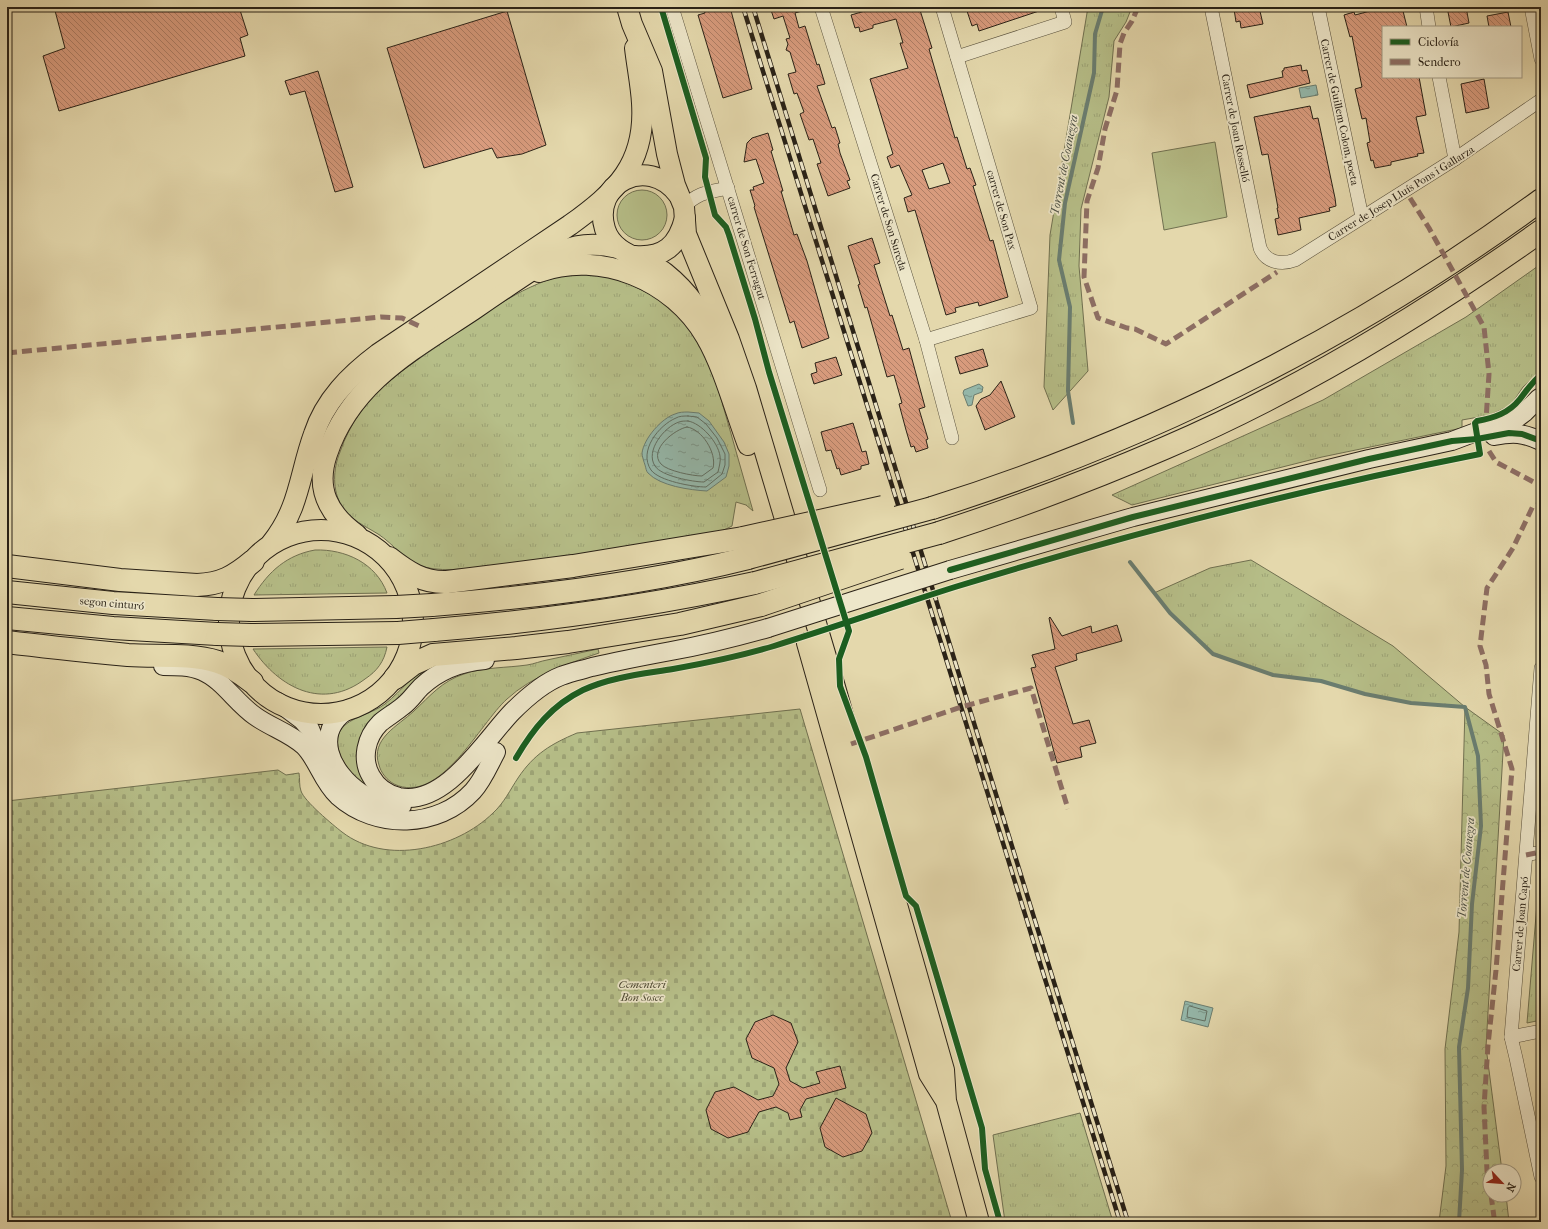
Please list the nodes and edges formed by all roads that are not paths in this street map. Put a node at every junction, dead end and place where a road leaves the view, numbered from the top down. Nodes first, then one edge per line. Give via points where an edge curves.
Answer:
1 (672, 7) edge
2 (822, 7) edge
3 (942, 7) edge
4 (1061, 7) edge
5 (1211, 7) edge
6 (1318, 7) edge
7 (1426, 7) edge
8 (1531, 7) edge
9 (630, 16) edge
10 (1430, 26) edge
11 (958, 57) junction
12 (1541, 58) edge
13 (1439, 78) edge
14 (1541, 100) edge
15 (1455, 160) junction
16 (613, 188) junction
17 (728, 188) junction
18 (1541, 200) edge
19 (683, 208) junction
20 (1362, 217) junction
21 (1541, 231) edge
22 (1260, 248) joint
23 (626, 252) junction
24 (518, 280) junction
25 (926, 340) junction
26 (1540, 397) edge
27 (952, 438) dead end
28 (1541, 440) edge
29 (1452, 441) junction
30 (748, 445) junction
31 (820, 490) dead end
32 (361, 538) junction
33 (941, 538) junction
34 (271, 544) junction
35 (746, 548) junction
36 (389, 558) junction
37 (253, 561) junction
38 (7, 566) edge
39 (7, 592) edge
40 (7, 618) edge
41 (7, 642) edge
42 (568, 642) junction
43 (76, 650) junction
44 (1541, 673) edge
45 (395, 678) junction
46 (252, 682) junction
47 (278, 702) junction
48 (349, 709) junction
49 (490, 749) junction
50 (1541, 852) edge
51 (1526, 855) junction
52 (1541, 1031) edge
53 (1511, 1037) junction
54 (946, 1101) junction
55 (1539, 1155) edge
56 (1541, 1177) edge
57 (979, 1222) edge

1 - 17 street, carrer de Son Ferragut
2 - 25 street, Carrer de Son Sureda
3 - 11 street, carrer de Son Pax
4 - 11 street via 1065,22
5 - 22 street, Carrer de Joan Rosselló
6 - 20 street, Carrer de Guillem Colom, poeta
7 - 10 street
8 - 12 street
9 - 16 main road via 642,103 642,130 628,171
9 - 19 main road via 652,70 667,154
11 - 25 street, carrer de Son Pax via 1031,308
13 - 15 street
14 - 15 street, Carrer de Josep Lluís Pons i Gallarza
15 - 20 street, Carrer de Josep Lluís Pons i Gallarza
16 - 19 main road via 632,176 655,176 673,187
16 - 23 main road via 603,208 605,231 610,240
16 - 34 main road via 596,206 570,225 383,351 348,379 334,395 319,421 294,504 283,529
17 - 19 street via 701,194 692,198
17 - 31 street, carrer de Son Ferragut
18 - 35 highway, bridge via 1480,244 1342,330 1246,382 1149,428 1040,472 931,503
19 - 23 main road via 682,229 669,249 647,257
19 - 54 main road via 686,234 731,345 835,687 944,1070
20 - 22 street, Carrer de Josep Lluís Pons i Gallarza via 1289,262 1271,260 1264,256
21 - 33 highway via 1430,306 1336,362 1223,421 1166,448
23 - 24 main road via 597,244 569,248
23 - 30 main road via 665,273 685,291 701,312 723,356 739,402
24 - 30 main road via 558,266 599,265 638,276 671,297 689,314 712,347
24 - 32 main road via 389,368 362,393 343,417 325,458 322,471 323,490 329,508
25 - 27 street, Carrer de Son Sureda
26 - 28 street via 1534,408 1533,420
26 - 29 street via 1512,422
28 - 29 street via 1516,433 1477,440
29 - 49 street, bridge via 1133,517 950,570 768,628 560,676 541,687 511,713
30 - 54 main road via 808,645 929,1074
32 - 34 main road via 337,531 320,530 297,533
32 - 36 main road
33 - 40 highway, bridge via 697,596 544,620 434,630 398,633 251,635 113,628
33 - 42 highway, bridge via 761,605 680,624
34 - 37 main road
35 - 36 highway via 447,582 433,582 420,578
35 - 39 highway, segon cinturó, bridge via 682,573 524,597 396,607 217,609 113,603
36 - 45 main road via 404,580 412,623 409,649 404,664
37 - 38 highway via 225,580 202,585 120,580
37 - 46 main road via 233,594 228,628 232,649
41 - 43 highway
42 - 45 highway via 434,655 413,664
42 - 49 street via 524,655 465,663 436,675 405,705 376,727 367,746 366,765 374,782 384,791 397,796 413,797 430,792 448,782
43 - 46 highway via 137,656 203,658 226,666
43 - 49 street via 126,662 193,669 208,674 254,716 300,743 310,754 327,783 345,802 360,811 383,819 415,820 442,813 455,806 477,786
44 - 51 street, Carrer de Joan Capó
45 - 48 main road via 372,699
46 - 47 main road
47 - 48 main road via 308,713 325,714
47 - 49 street via 310,729 323,762 337,784 358,801 383,811 413,813 431,810 443,804 468,786
48 - 49 street via 333,722 328,736 328,749 349,784 381,803 412,806 431,801 454,787
50 - 51 street
51 - 53 street, Carrer de Joan Capó
52 - 53 street
53 - 55 street, Carrer de Joan Capó
54 - 57 main road
55 - 56 street, Carrer de Joan Capó

